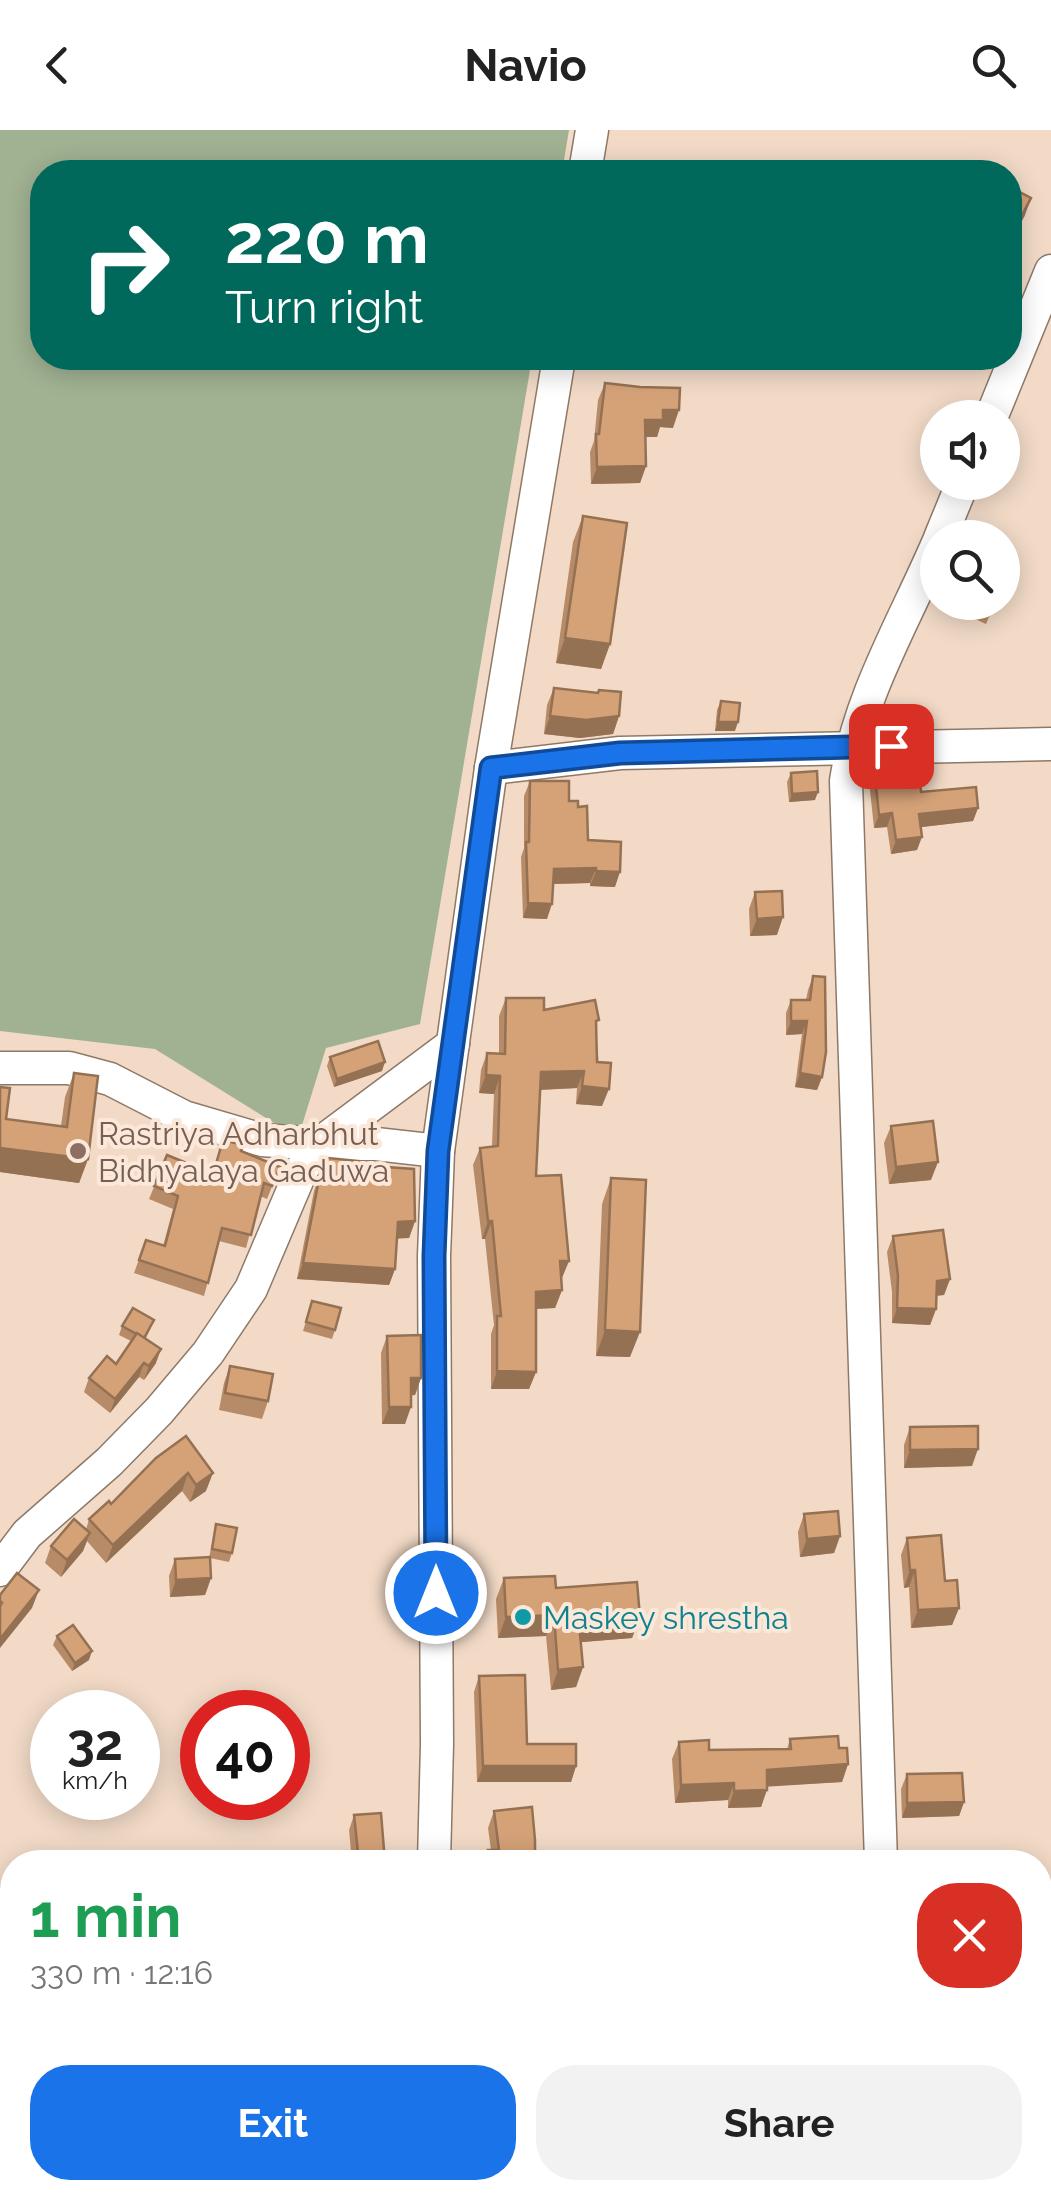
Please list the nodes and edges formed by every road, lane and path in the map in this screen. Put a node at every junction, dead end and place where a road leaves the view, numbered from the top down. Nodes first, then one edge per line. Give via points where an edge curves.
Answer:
1 (592, 130) edge
2 (588, 160) edge
3 (1051, 270) edge
4 (1022, 342) edge
5 (557, 370) edge
6 (1010, 370) edge
7 (998, 400) edge
8 (920, 582) edge
9 (1051, 744) edge
10 (851, 747) junction
11 (491, 768) junction
12 (452, 1044) junction
13 (0, 1068) edge
14 (318, 1144) junction
15 (438, 1151) junction
16 (0, 1570) edge
17 (434, 1850) edge
18 (881, 1850) edge

1 - 2 street
3 - 4 street
5 - 11 street
6 - 7 street
8 - 10 street
9 - 10 street
10 - 11 street via 620,753
10 - 18 street via 846,781
11 - 12 street
12 - 14 street
12 - 15 street
13 - 14 street via 69,1068 110,1079 184,1118 262,1140
14 - 15 street
14 - 16 street via 251,1290 208,1354 110,1462 26,1534
15 - 17 street

